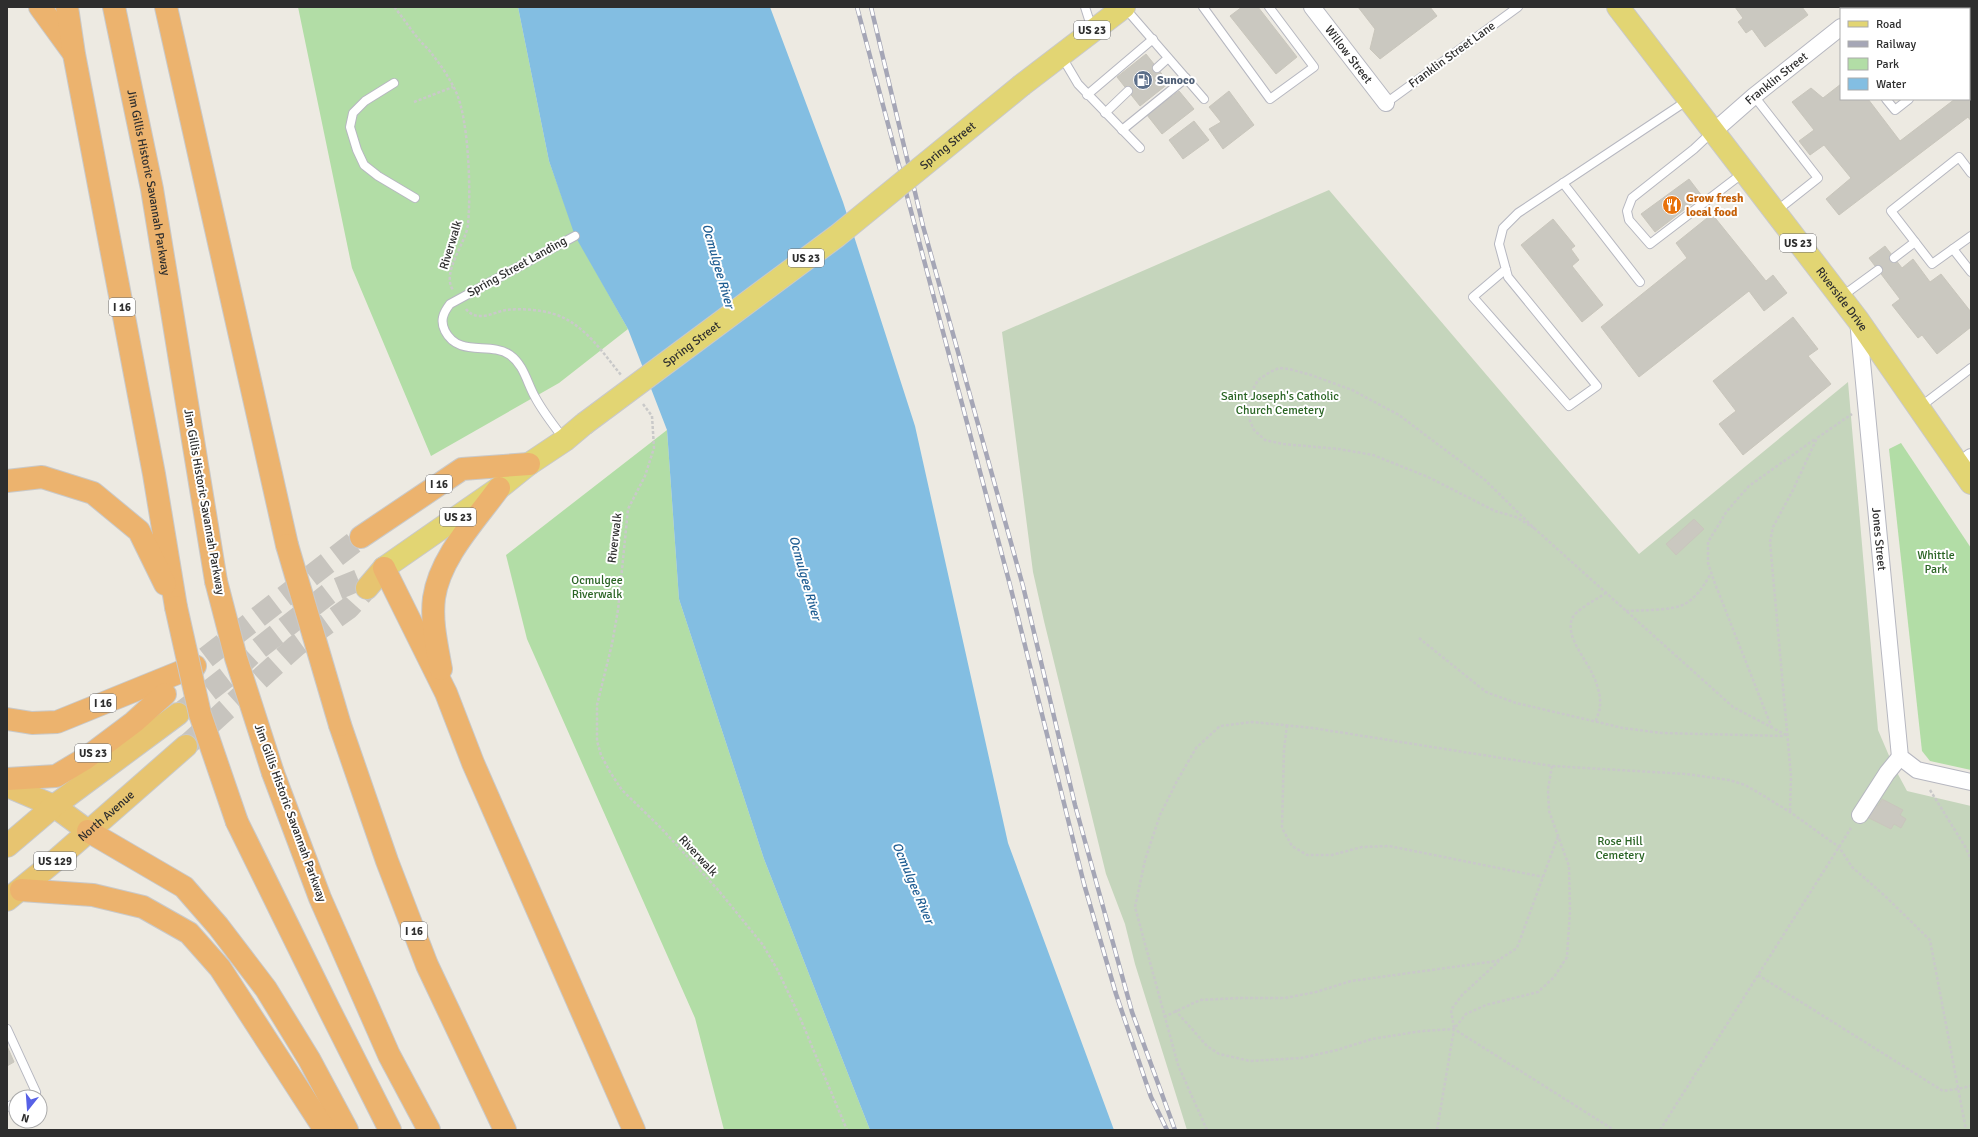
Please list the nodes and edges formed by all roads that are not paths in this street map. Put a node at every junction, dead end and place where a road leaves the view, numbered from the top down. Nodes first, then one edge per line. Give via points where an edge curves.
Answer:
1 (40, 7) edge
2 (68, 7) edge
3 (114, 7) edge
4 (166, 7) edge
5 (1085, 7) edge
6 (1124, 7) edge
7 (1203, 7) edge
8 (1269, 7) edge
9 (1312, 7) edge
10 (1518, 7) edge
11 (1618, 7) edge
12 (1092, 30) junction
13 (1837, 32) edge
14 (1152, 39) junction
15 (74, 54) junction
16 (1061, 56) junction
17 (1168, 58) junction
18 (1157, 68) dead end
19 (1186, 78) junction
20 (394, 83) dead end
21 (1128, 91) dead end
22 (1087, 95) junction
23 (1754, 96) junction
24 (1204, 99) dead end
25 (1689, 100) junction
26 (1887, 100) edge
27 (1908, 100) edge
28 (1386, 103) joint
29 (1105, 113) junction
30 (1122, 130) junction
31 (1713, 132) junction
32 (1140, 148) dead end
33 (1743, 173) junction
34 (1971, 173) edge
35 (1563, 183) junction
36 (415, 198) dead end
37 (1774, 213) junction
38 (576, 236) dead end
39 (1971, 236) edge
40 (1915, 242) junction
41 (1954, 249) junction
42 (1894, 258) dead end
43 (1506, 269) junction
44 (1878, 270) dead end
45 (1971, 272) edge
46 (1640, 282) dead end
47 (1840, 298) junction
48 (1858, 320) junction
49 (1971, 368) edge
50 (1919, 408) junction
51 (564, 440) junction
52 (529, 464) junction
53 (1967, 468) edge
54 (7, 481) edge
55 (499, 488) junction
56 (361, 537) tunnel mouth
57 (384, 568) junction
58 (364, 584) tunnel mouth
59 (176, 607) junction
60 (196, 666) tunnel mouth
61 (446, 693) junction
62 (165, 694) tunnel mouth
63 (178, 714) tunnel mouth
64 (7, 719) edge
65 (186, 746) tunnel mouth
66 (1900, 757) junction
67 (7, 779) edge
68 (1971, 782) edge
69 (7, 786) edge
70 (54, 806) junction
71 (1860, 815) road end
72 (88, 831) junction
73 (7, 846) edge
74 (14, 895) edge
75 (7, 1029) edge
76 (35, 1089) edge
77 (325, 1130) edge
78 (347, 1130) edge
79 (390, 1130) edge
80 (429, 1130) edge
81 (505, 1130) edge
82 (634, 1130) edge

1 - 15 highway
2 - 15 highway, I 16
3 - 80 highway, Jim Gillis Historic Savannah Parkway, bridge via 152,189 216,581 236,658 273,773 320,898 389,1055
4 - 81 highway, I 16, bridge via 287,545 340,725 387,861 428,965
5 - 12 lane
6 - 12 main road, Spring Street / US 23
6 - 14 lane
7 - 8 lane via 1270,99 1314,67
9 - 28 street, Willow Street
10 - 28 lane, Franklin Street Lane
11 - 25 main road, Riverside Drive / US 23
12 - 16 main road, Spring Street / US 23
13 - 23 street, Franklin Street
14 - 17 lane
14 - 22 lane
15 - 59 highway, I 16 via 153,467
16 - 22 lane
16 - 51 main road, Spring Street / US 23, bridge via 837,236
17 - 18 lane
17 - 19 lane
19 - 24 lane
19 - 30 lane
20 - 36 lane via 364,102 353,113 350,127 364,165
21 - 29 lane
22 - 29 lane
23 - 31 street, Franklin Street
23 - 37 lane via 1818,178
25 - 31 main road, Riverside Drive / US 23
25 - 35 lane
26 - 27 lane via 1895,110
29 - 30 lane
30 - 32 lane
31 - 33 main road, Riverside Drive / US 23
31 - 33 lane via 1632,198 1627,211 1630,220 1650,244
33 - 37 main road, Riverside Drive / US 23
34 - 40 lane via 1959,157 1891,211
35 - 43 lane via 1518,213 1503,228 1499,244
35 - 46 lane
37 - 47 main road, Riverside Drive / US 23
38 - 51 lane, Spring Street Landing via 450,304 444,312 442,325 455,344 469,349 486,348 510,355 525,373 534,396
39 - 41 lane
40 - 41 lane via 1932,264
40 - 42 lane
41 - 45 lane
43 - 43 lane via 1508,276 1597,386 1569,406 1473,297
44 - 47 lane
47 - 48 main road, Riverside Drive / US 23
48 - 50 main road, Riverside Drive / US 23
48 - 66 street, Jones Street
49 - 50 lane
50 - 53 main road, Riverside Drive / US 23
51 - 52 main road, Spring Street / US 23
52 - 55 main road, Spring Street / US 23
52 - 56 highway, I 16 via 462,469
54 - 59 highway, I 16 via 42,477 93,493 139,531
55 - 57 main road, Spring Street / US 23
55 - 61 highway via 455,550 437,582 434,628
57 - 58 highway
57 - 61 highway
59 - 79 highway, I 16, bridge via 200,714 237,822
60 - 64 highway, I 16 via 57,722 32,723
61 - 82 highway via 473,763
62 - 67 highway, US 23 via 134,722 86,758 56,776
63 - 70 highway
65 - 72 highway, North Avenue
66 - 68 street via 1916,770
66 - 71 street
69 - 70 highway
70 - 72 highway
70 - 73 highway
72 - 74 highway, North Avenue / US 129
72 - 78 highway via 184,888 213,921 266,989 309,1059
74 - 77 highway via 93,895 143,907 189,933 220,968
75 - 76 lane

